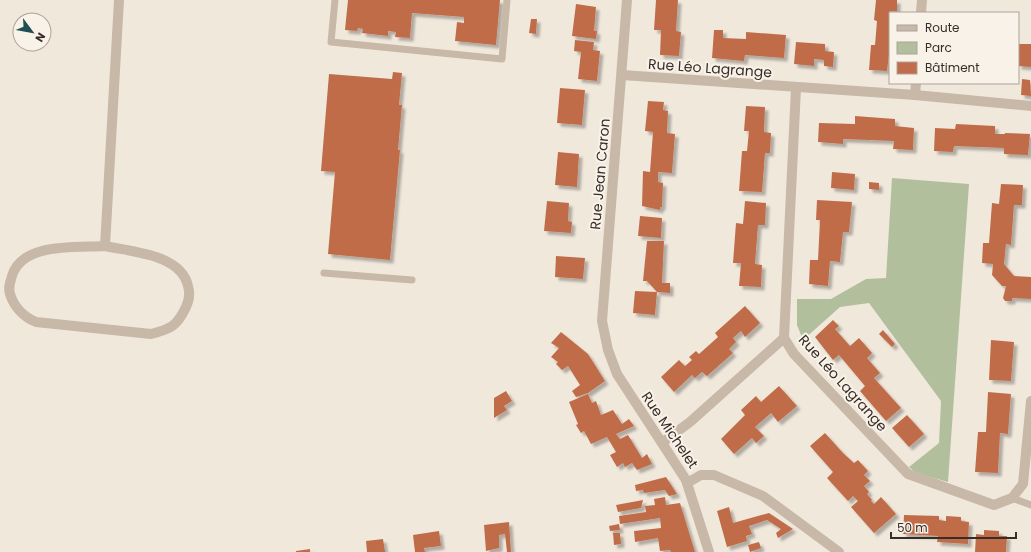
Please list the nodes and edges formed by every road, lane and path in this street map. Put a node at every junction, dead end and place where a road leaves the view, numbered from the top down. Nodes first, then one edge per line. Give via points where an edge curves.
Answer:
1 (119, 0) edge
2 (336, 0) edge
3 (507, 0) edge
4 (627, 0) edge
5 (922, 0) edge
6 (921, 12) edge
7 (622, 75) junction
8 (916, 84) edge
9 (796, 88) junction
10 (915, 95) junction
11 (1031, 106) edge
12 (105, 246) junction
13 (324, 273) dead end
14 (412, 280) dead end
15 (4, 287) edge
16 (784, 338) junction
17 (608, 350) joint
18 (1031, 401) edge
19 (663, 442) junction
20 (687, 483) junction
21 (1012, 498) junction
22 (1031, 505) edge
23 (709, 552) edge
24 (839, 552) edge

1 - 12 street
2 - 3 lane via 331,42 502,59
4 - 7 street, Rue Jean Caron
5 - 6 street
7 - 9 street, Rue Léo Lagrange
7 - 17 street, Rue Jean Caron via 602,321
8 - 10 street
9 - 10 street, Rue Léo Lagrange
9 - 16 street, Rue Léo Lagrange
10 - 11 street, Rue Léo Lagrange
12 - 15 street via 42,250 21,261
12 - 15 street via 166,260 179,268 186,279 189,291 187,305 174,326 152,334 36,322 21,313
13 - 14 lane
16 - 19 street via 690,422
16 - 21 street, Rue Léo Lagrange via 794,354 908,474 994,505
17 - 19 street, Rue Michelet via 624,386
18 - 21 street via 1023,484
19 - 20 street, Rue Michelet
20 - 23 street, Rue Michelet
20 - 24 street via 701,476 714,475 764,496
21 - 22 lane

